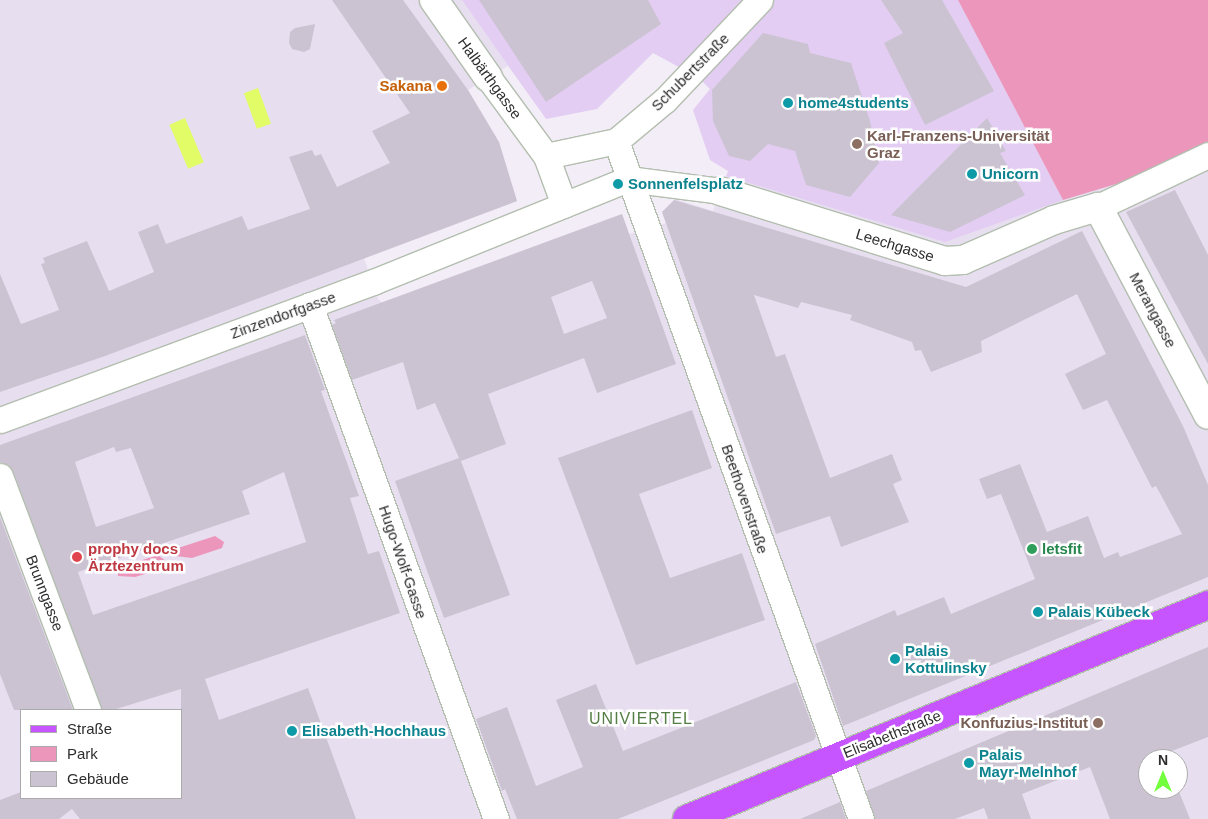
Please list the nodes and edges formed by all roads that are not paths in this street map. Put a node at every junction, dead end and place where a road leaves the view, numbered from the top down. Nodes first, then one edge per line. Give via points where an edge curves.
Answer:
1 (434, 0) edge
2 (760, 0) edge
3 (488, 77) joint
4 (616, 141) junction
5 (546, 156) junction
6 (1208, 156) edge
7 (628, 180) junction
8 (720, 191) joint
9 (564, 205) junction
10 (1098, 207) junction
11 (310, 305) junction
12 (1208, 415) edge
13 (0, 420) edge
14 (0, 476) edge
15 (1208, 605) edge
16 (88, 709) edge
17 (838, 756) junction
18 (496, 819) edge
19 (687, 819) edge
20 (861, 819) edge

1 - 3 street, Halbärthgasse
2 - 4 street, Schubertstraße via 665,100
3 - 5 street, Halbärthgasse
4 - 5 street
4 - 7 street
5 - 9 street
6 - 10 street, Leechgasse
7 - 8 street, Leechgasse
7 - 9 street
7 - 17 street, Beethovenstraße via 708,391 795,643
8 - 10 street, Leechgasse via 945,261 963,260 1054,220
9 - 11 street, Zinzendorfgasse
10 - 12 street, Merangasse
11 - 13 street, Zinzendorfgasse
11 - 18 street, Hugo-Wolf-Gasse
14 - 16 street, Brunngasse
15 - 17 main road, Elisabethstraße
17 - 19 main road, Elisabethstraße
17 - 20 street, Beethovenstraße

